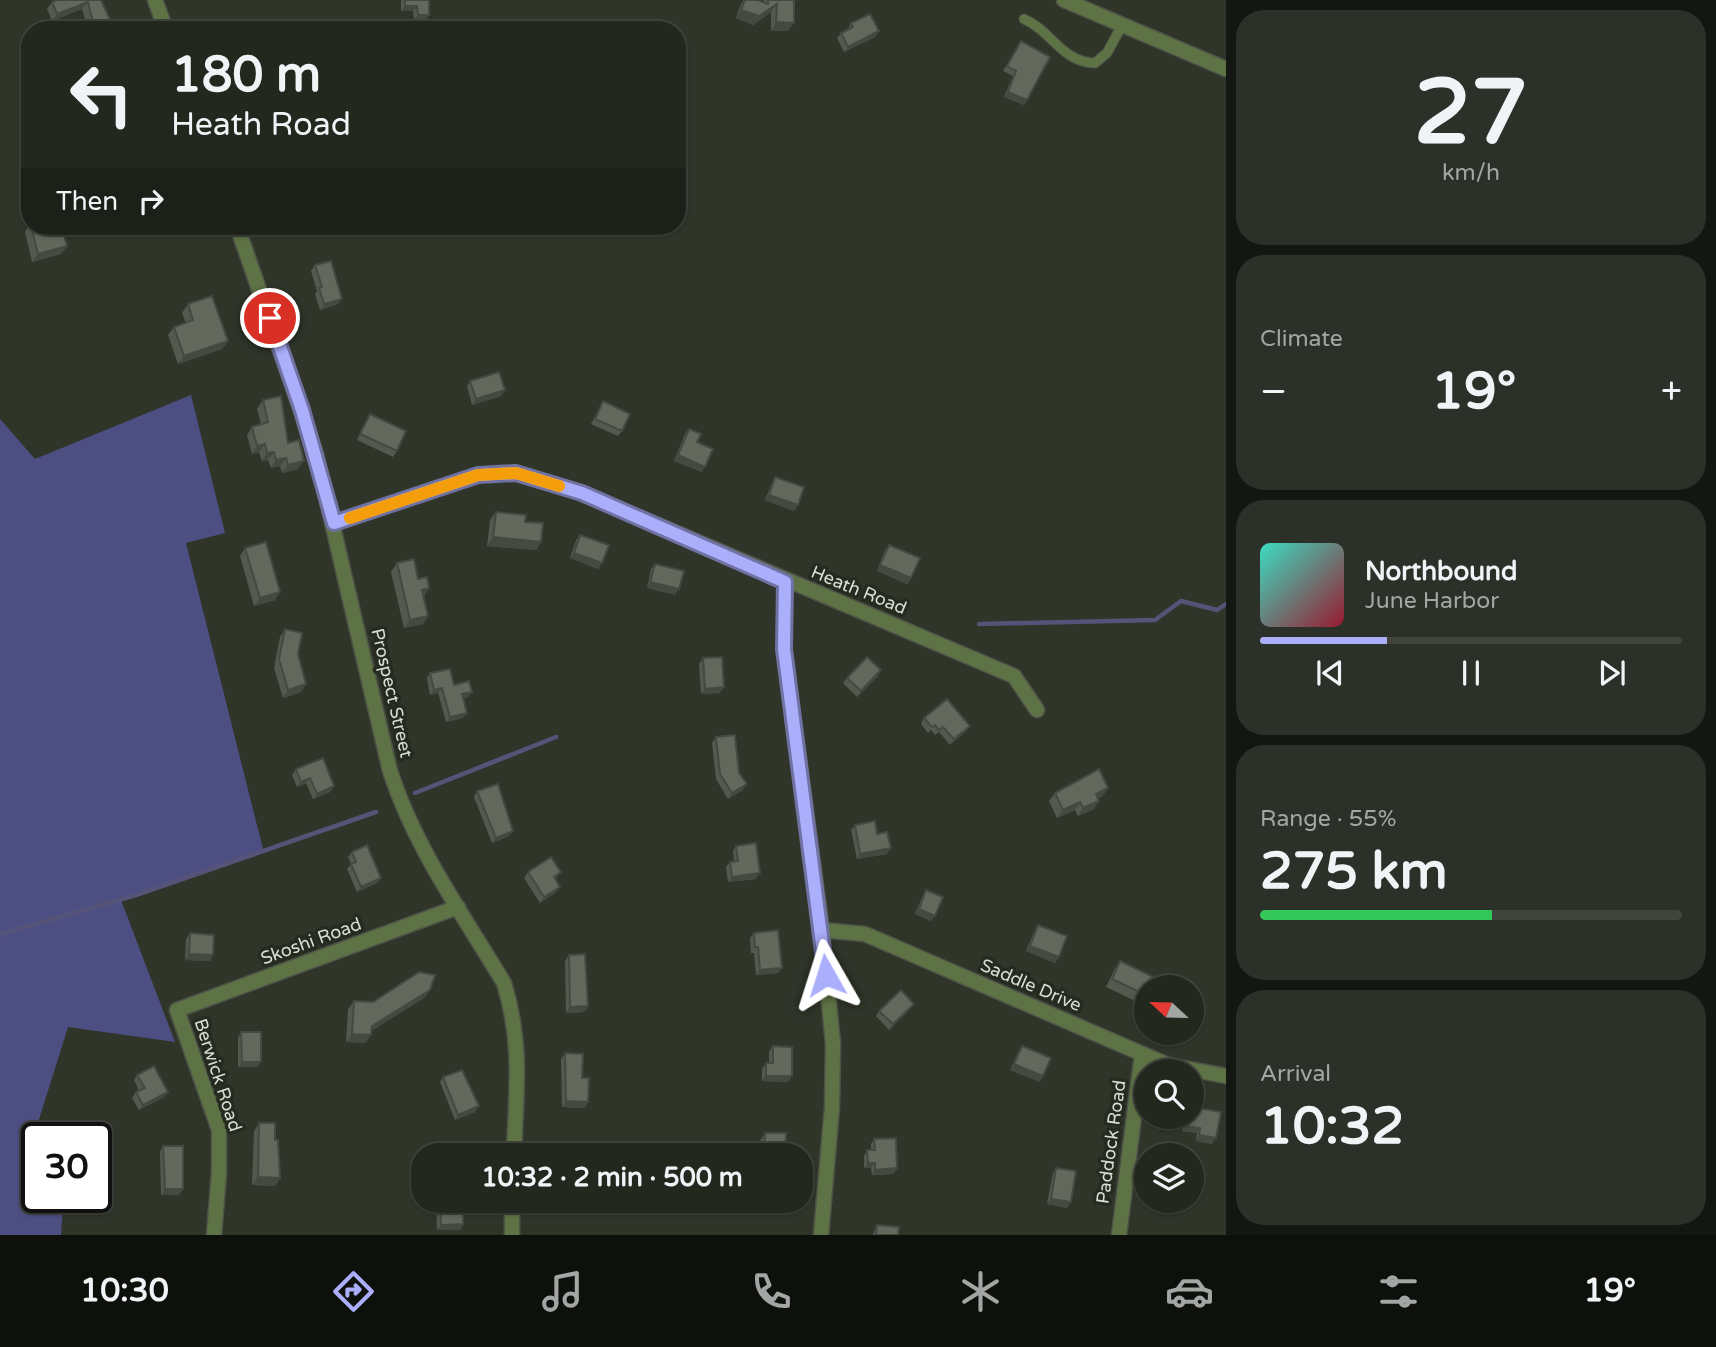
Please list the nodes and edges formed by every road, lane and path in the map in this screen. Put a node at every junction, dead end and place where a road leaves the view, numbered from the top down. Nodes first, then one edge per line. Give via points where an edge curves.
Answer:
1 (155, 0) edge
2 (1064, 0) edge
3 (1024, 19) dead end
4 (163, 21) edge
5 (1121, 27) junction
6 (1226, 69) edge
7 (240, 235) edge
8 (334, 523) junction
9 (785, 582) junction
10 (1037, 710) dead end
11 (458, 907) junction
12 (822, 930) junction
13 (177, 1010) joint
14 (1142, 1054) junction
15 (1226, 1076) edge
16 (515, 1143) edge
17 (513, 1213) edge
18 (214, 1235) edge
19 (512, 1235) edge
20 (821, 1235) edge
21 (1119, 1235) edge

1 - 4 street
2 - 5 street
3 - 5 lane via 1039,25 1064,54 1081,62 1095,63 1107,53
5 - 6 street
7 - 8 street, Prospect Street via 295,388
8 - 9 street, Heath Road via 478,475 516,473 582,493
8 - 11 street, Prospect Street via 401,804 429,862
9 - 10 street, Heath Road via 1014,676
9 - 12 street via 784,649
11 - 13 street, Skoshi Road
11 - 16 street, Prospect Street via 504,983 516,1029
12 - 14 street, Saddle Drive via 865,934
12 - 20 street via 833,1044
13 - 18 street, Berwick Road via 219,1130
14 - 15 street, Saddle Drive via 1168,1065
14 - 21 street, Paddock Road
17 - 19 street

